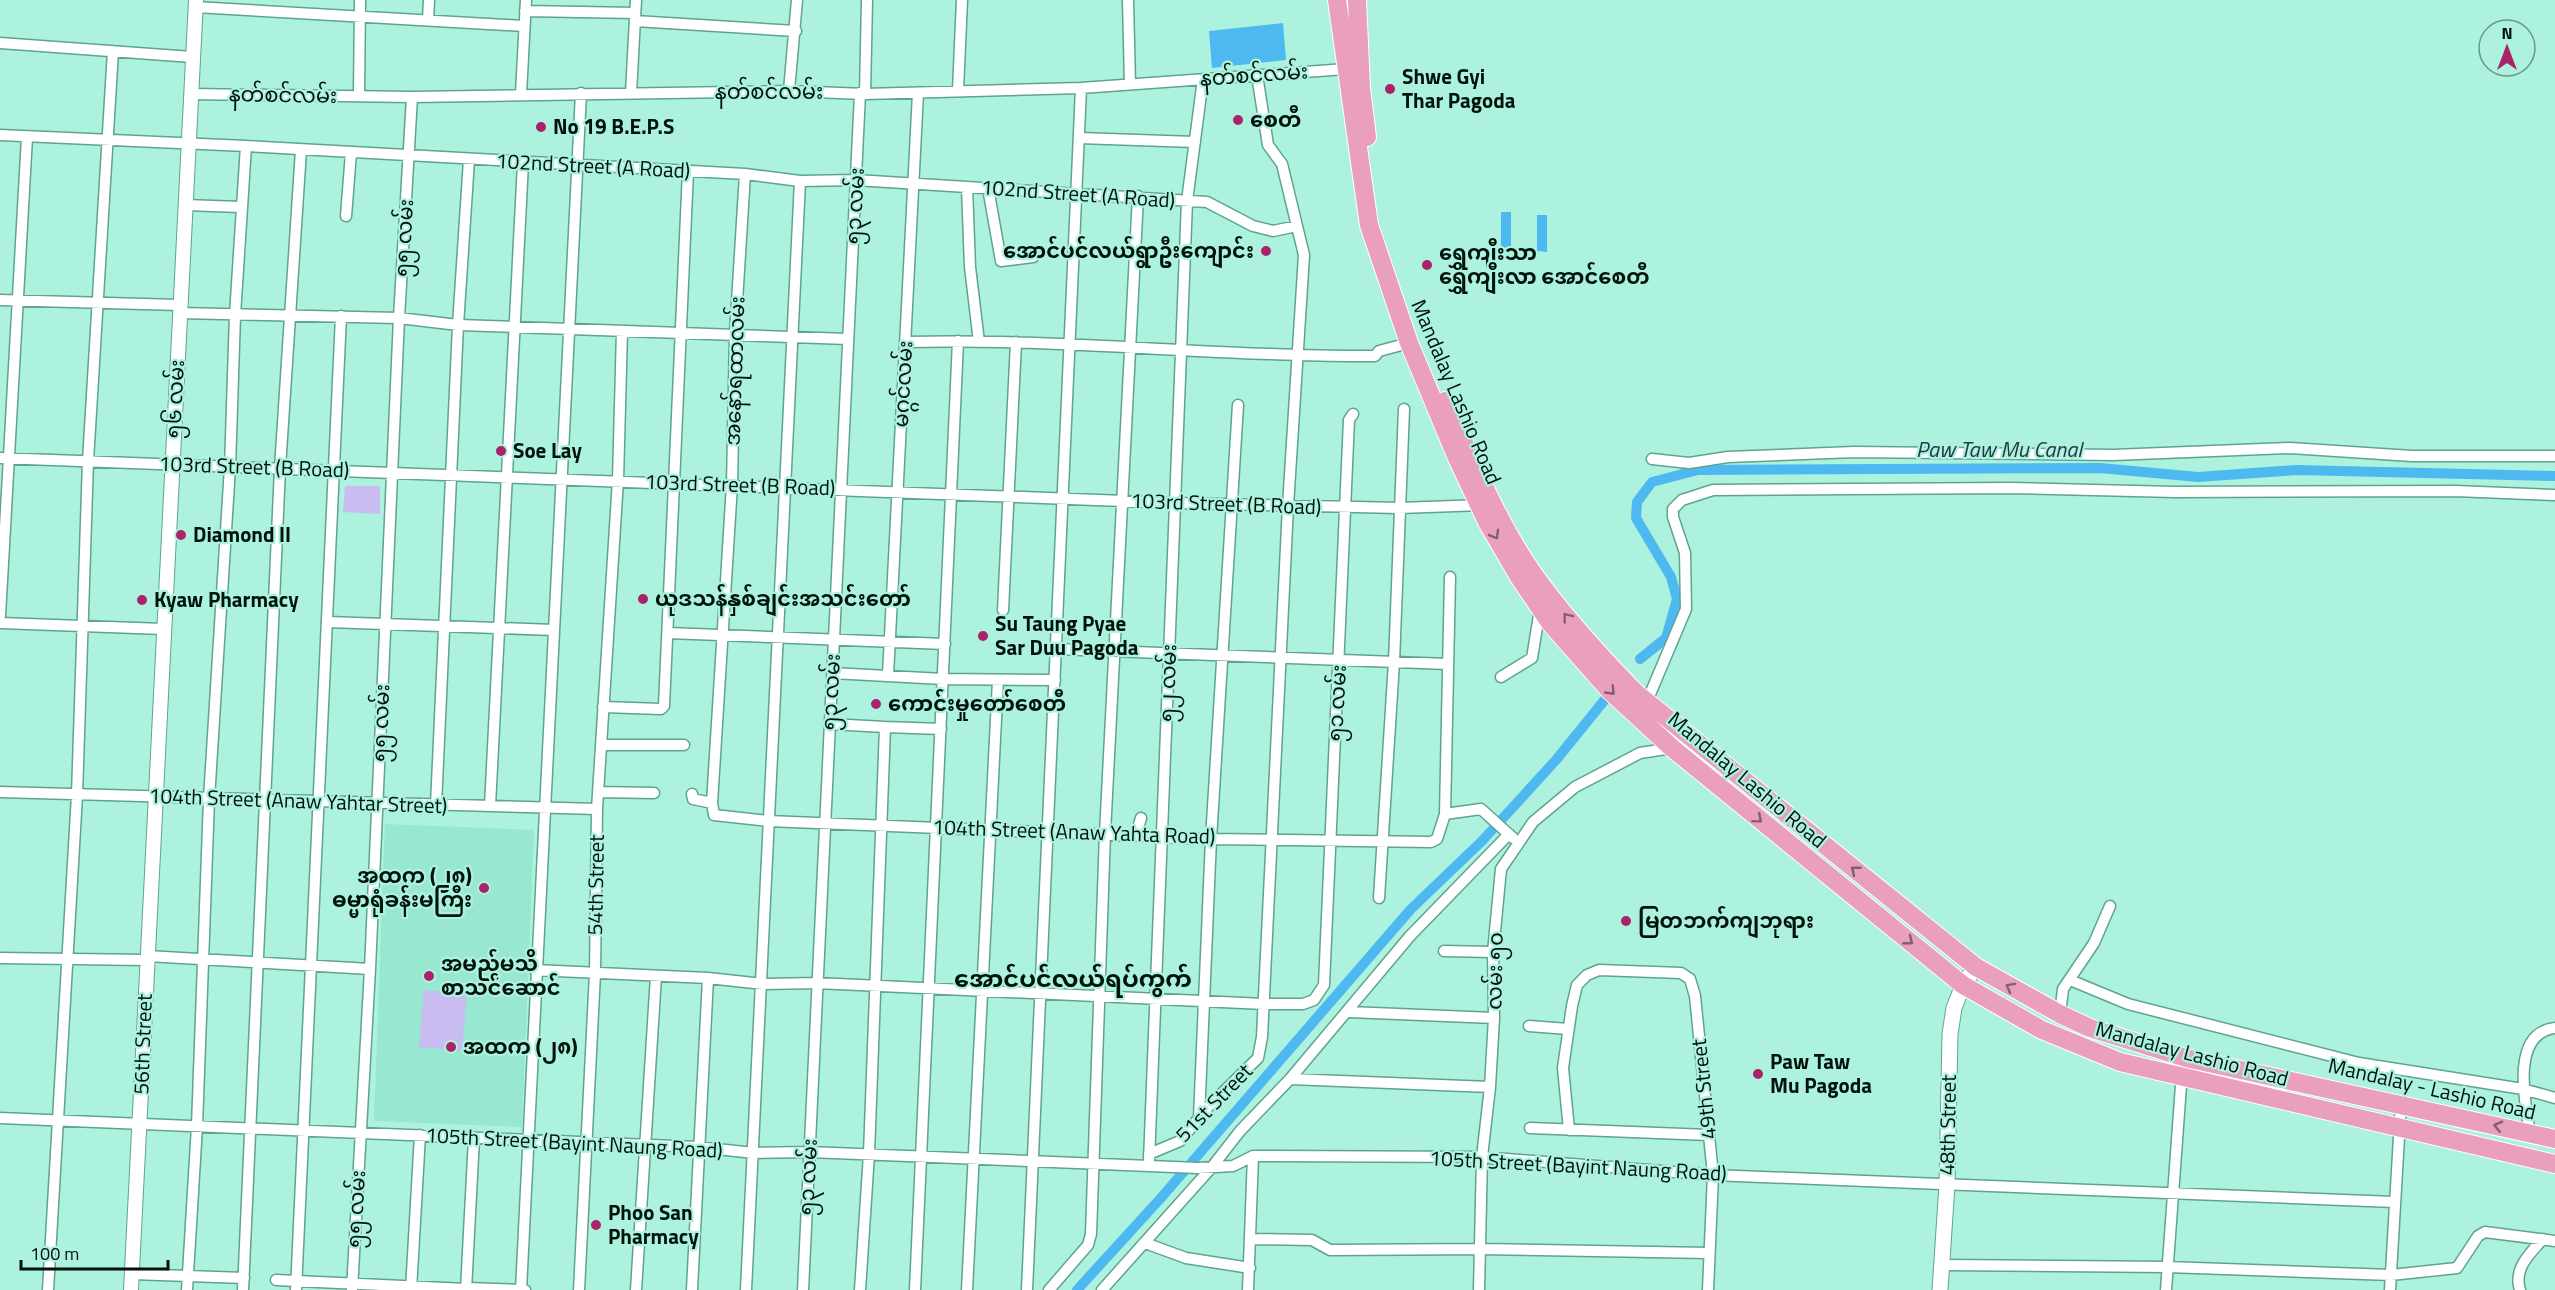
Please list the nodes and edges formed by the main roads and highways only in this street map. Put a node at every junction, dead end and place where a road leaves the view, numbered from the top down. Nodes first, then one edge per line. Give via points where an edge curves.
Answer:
1 (1337, 0) edge
2 (1357, 0) edge
3 (1486, 504) junction
4 (1643, 710) junction
5 (1976, 967) junction
6 (1963, 985) junction
7 (2039, 1003) junction
8 (2026, 1021) junction
9 (2141, 1044) junction
10 (2135, 1065) junction
11 (2335, 1090) junction
12 (2331, 1112) junction
13 (2555, 1139) edge
14 (2555, 1164) edge
15 (1940, 1290) edge

1 - 3 highway, Mandalay Lashio Road via 1369,225 1409,343 1457,458
2 - 3 highway, Mandalay - Lashio Road via 1361,88 1382,226 1398,280
4 -> 3 highway, Mandalay - Lashio Road via 1549,595
3 -> 4 highway, Mandalay Lashio Road via 1518,577 1540,608 1610,691
5 -> 4 highway, Mandalay - Lashio Road
4 -> 6 highway, Mandalay Lashio Road via 1672,748
5 - 6 main road, 48th Street
7 -> 5 highway, Mandalay - Lashio Road
6 - 8 highway, Mandalay Lashio Road
6 - 15 main road, 48th Street via 1950,1034
7 - 8 highway
7 - 9 highway, Mandalay - Lashio Road via 2090,1028
8 - 10 highway, Mandalay Lashio Road via 2082,1048
9 - 10 highway
9 - 11 highway, Mandalay - Lashio Road via 2186,1058
10 - 12 highway, Mandalay Lashio Road
11 - 12 highway
13 -> 11 highway, Mandalay - Lashio Road
12 - 14 highway, Mandalay Lashio Road

